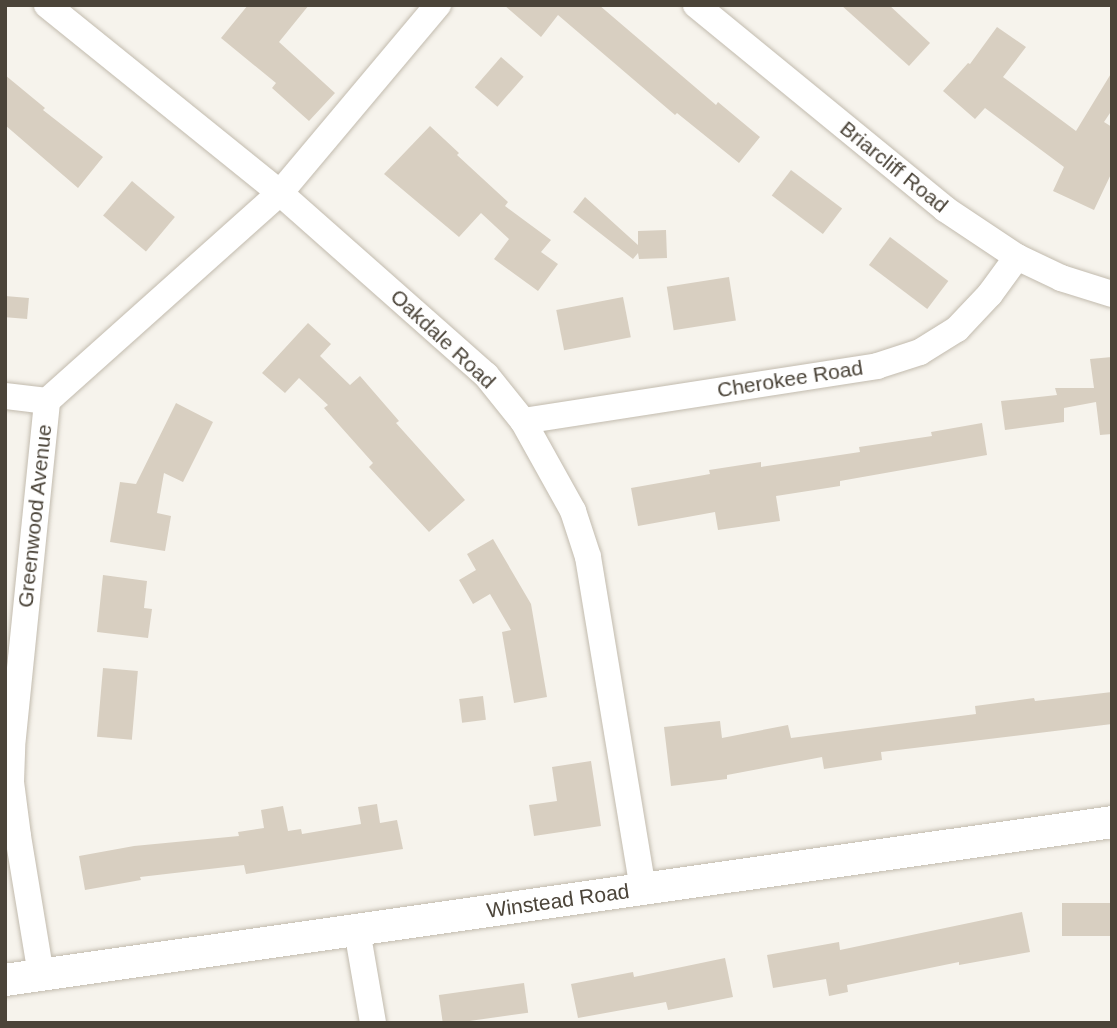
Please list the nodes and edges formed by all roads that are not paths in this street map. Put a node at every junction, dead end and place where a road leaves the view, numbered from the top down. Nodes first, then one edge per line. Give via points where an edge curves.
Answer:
1 (47, 5) edge
2 (438, 5) edge
3 (696, 5) edge
4 (280, 193) junction
5 (1017, 257) junction
6 (1112, 294) edge
7 (5, 396) edge
8 (47, 401) junction
9 (523, 421) junction
10 (1112, 822) edge
11 (643, 888) junction
12 (357, 930) junction
13 (41, 975) junction
14 (5, 980) edge
15 (373, 1023) edge

1 - 4 street, Oakdale Road
2 - 4 street, Greenwood Avenue
3 - 5 street, Briarcliff Road via 945,209
4 - 8 street, Greenwood Avenue
4 - 9 street, Oakdale Road via 486,374
5 - 6 street, Briarcliff Road via 1060,278
5 - 9 street, Cherokee Road via 957,329 920,352 877,366
7 - 8 street
8 - 13 street, Greenwood Avenue via 11,759 18,836
9 - 11 street, Oakdale Road via 573,511 588,557
10 - 11 street, Winstead Road
11 - 12 street, Winstead Road
12 - 13 street, Winstead Road
12 - 15 street
13 - 14 street, Winstead Road

